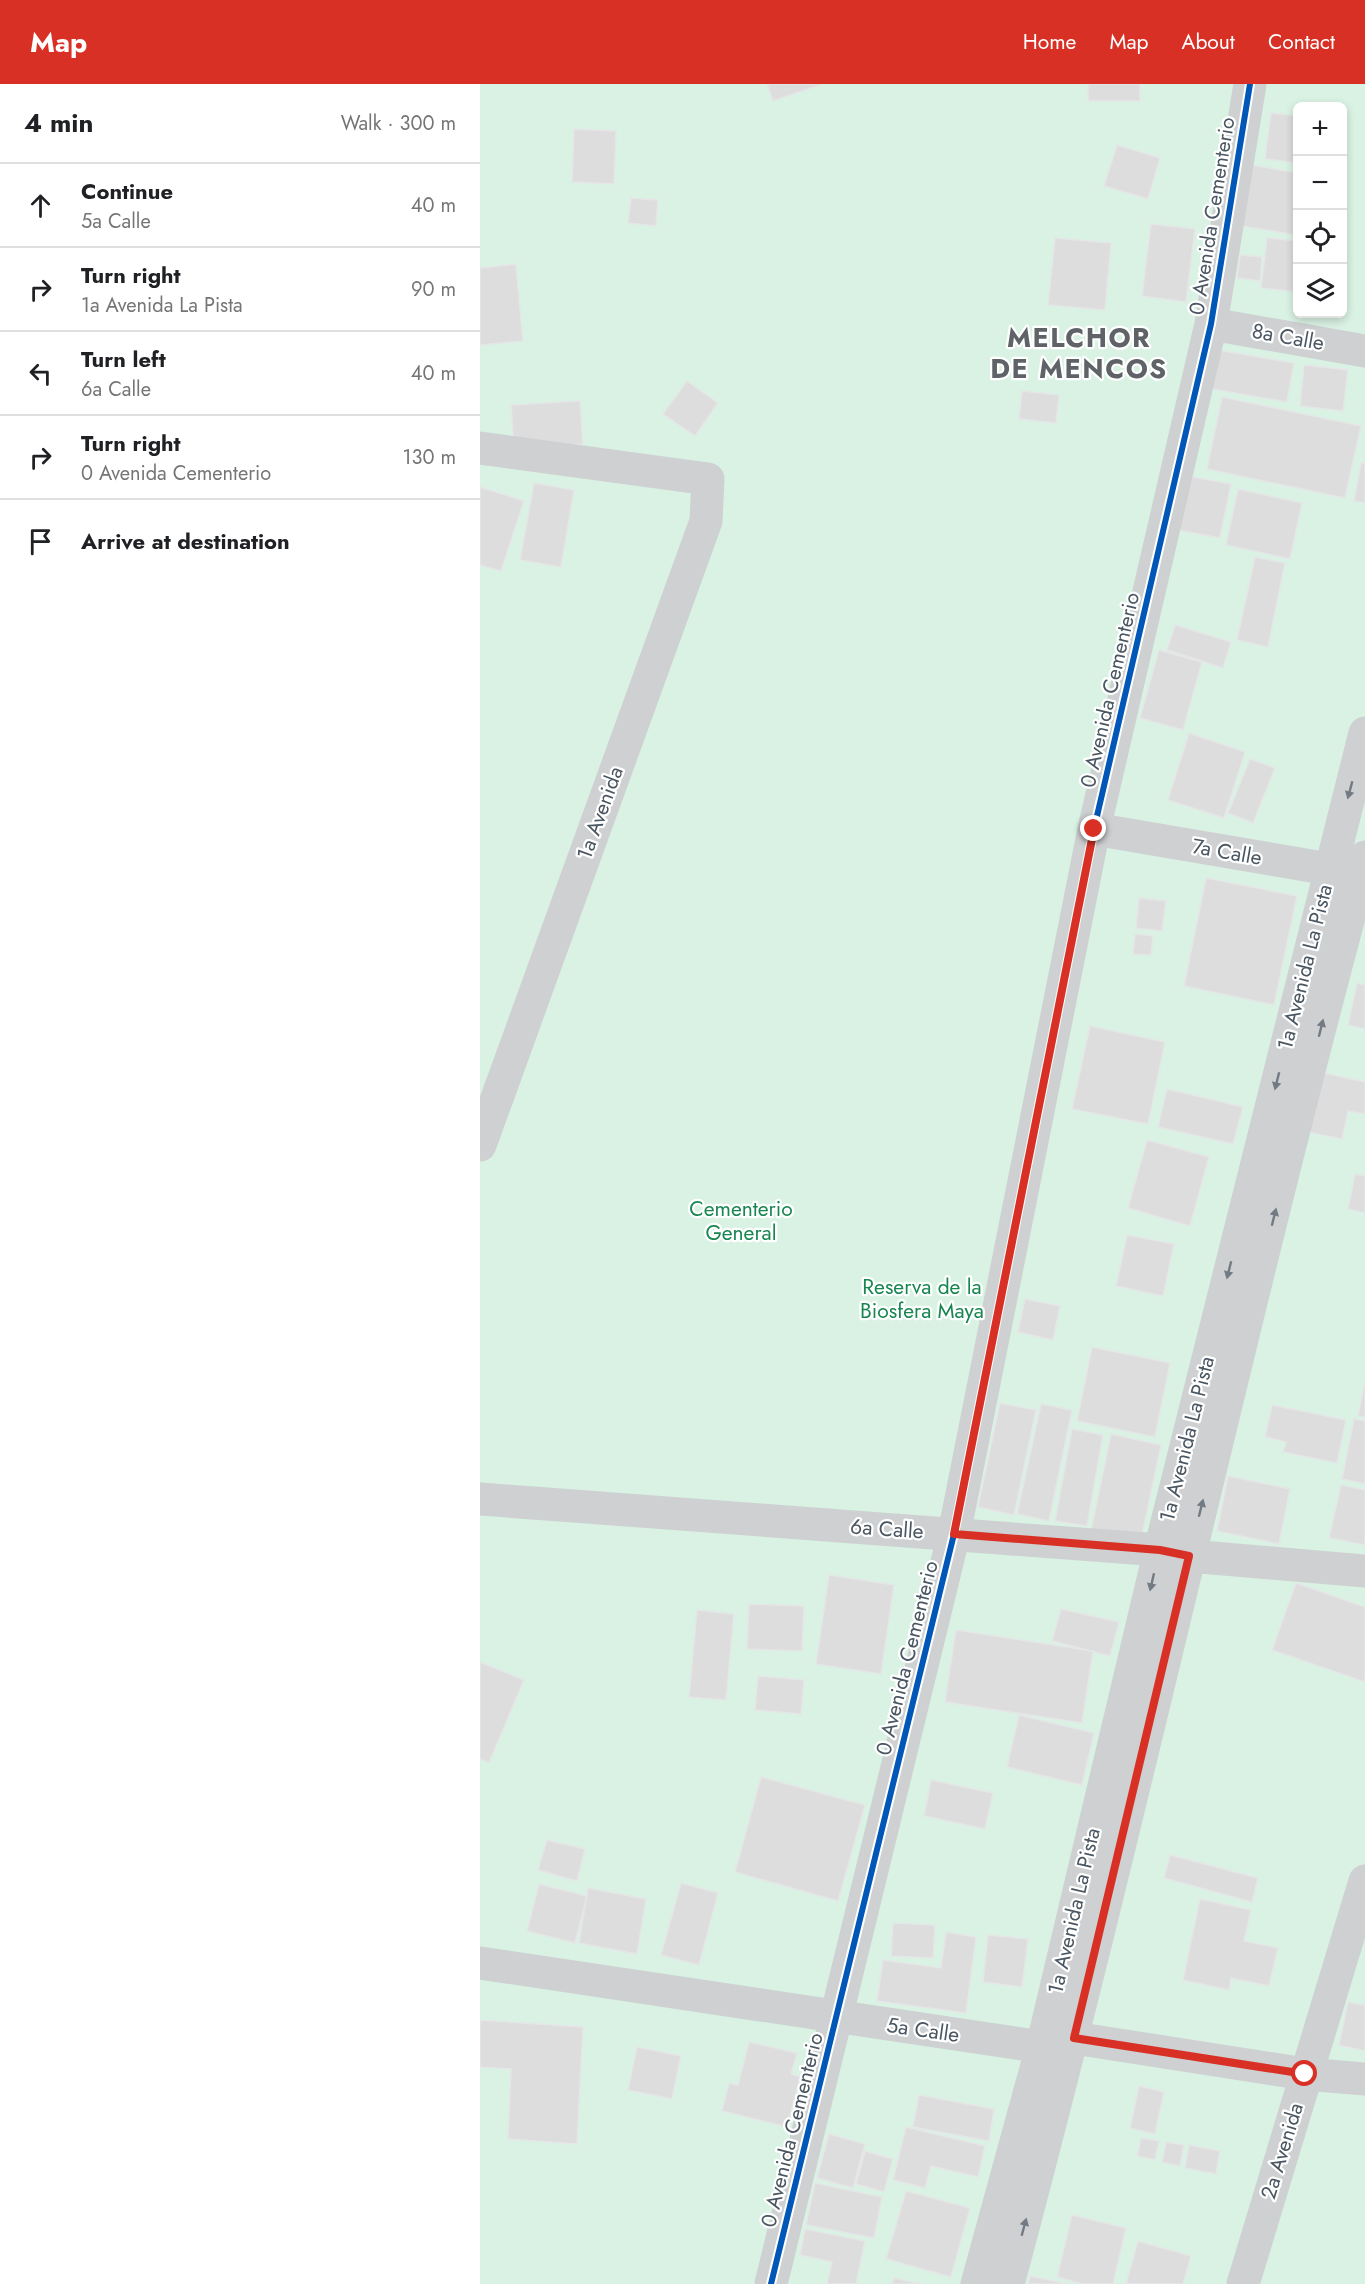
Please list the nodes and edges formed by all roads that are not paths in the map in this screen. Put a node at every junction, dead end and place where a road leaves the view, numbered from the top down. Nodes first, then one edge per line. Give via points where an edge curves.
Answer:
1 (1250, 84) edge
2 (1211, 324) junction
3 (1365, 351) edge
4 (480, 448) edge
5 (1365, 734) edge
6 (1094, 829) junction
7 (1351, 869) edge
8 (480, 1145) edge
9 (480, 1499) edge
10 (954, 1534) junction
11 (1174, 1553) junction
12 (1365, 1571) edge
13 (1365, 1881) edge
14 (480, 1964) edge
15 (838, 2018) junction
16 (1074, 2038) junction
17 (1042, 2047) junction
18 (1305, 2074) junction
19 (1365, 2079) edge
20 (771, 2284) edge
21 (977, 2284) edge
22 (1008, 2284) edge
23 (1243, 2284) edge

1 - 2 street, 0 Avenida Cementerio
2 - 3 street, 8a Calle
2 - 6 street, 0 Avenida Cementerio
4 - 8 street, 1a Avenida via 708,479 706,521
5 -> 7 street, 1a Avenida La Pista
6 - 7 street, 7a Calle
6 - 10 street, 0 Avenida Cementerio
7 - 11 street, 1a Avenida La Pista
9 - 10 street, 6a Calle
10 - 11 street, 6a Calle
10 - 15 street, 0 Avenida Cementerio
11 - 12 street, 6a Calle
11 - 16 street, 1a Avenida La Pista
11 -> 17 street, 1a Avenida La Pista
13 - 18 street, 2a Avenida
14 - 15 street, 5a Calle
15 - 17 street, 5a Calle
15 - 20 street, 0 Avenida Cementerio
16 - 17 street, 5a Calle
16 - 18 street, 5a Calle
22 -> 16 street, 1a Avenida La Pista
17 - 21 street, 1a Avenida La Pista
18 - 19 street, 5a Calle
18 - 23 street, 2a Avenida

